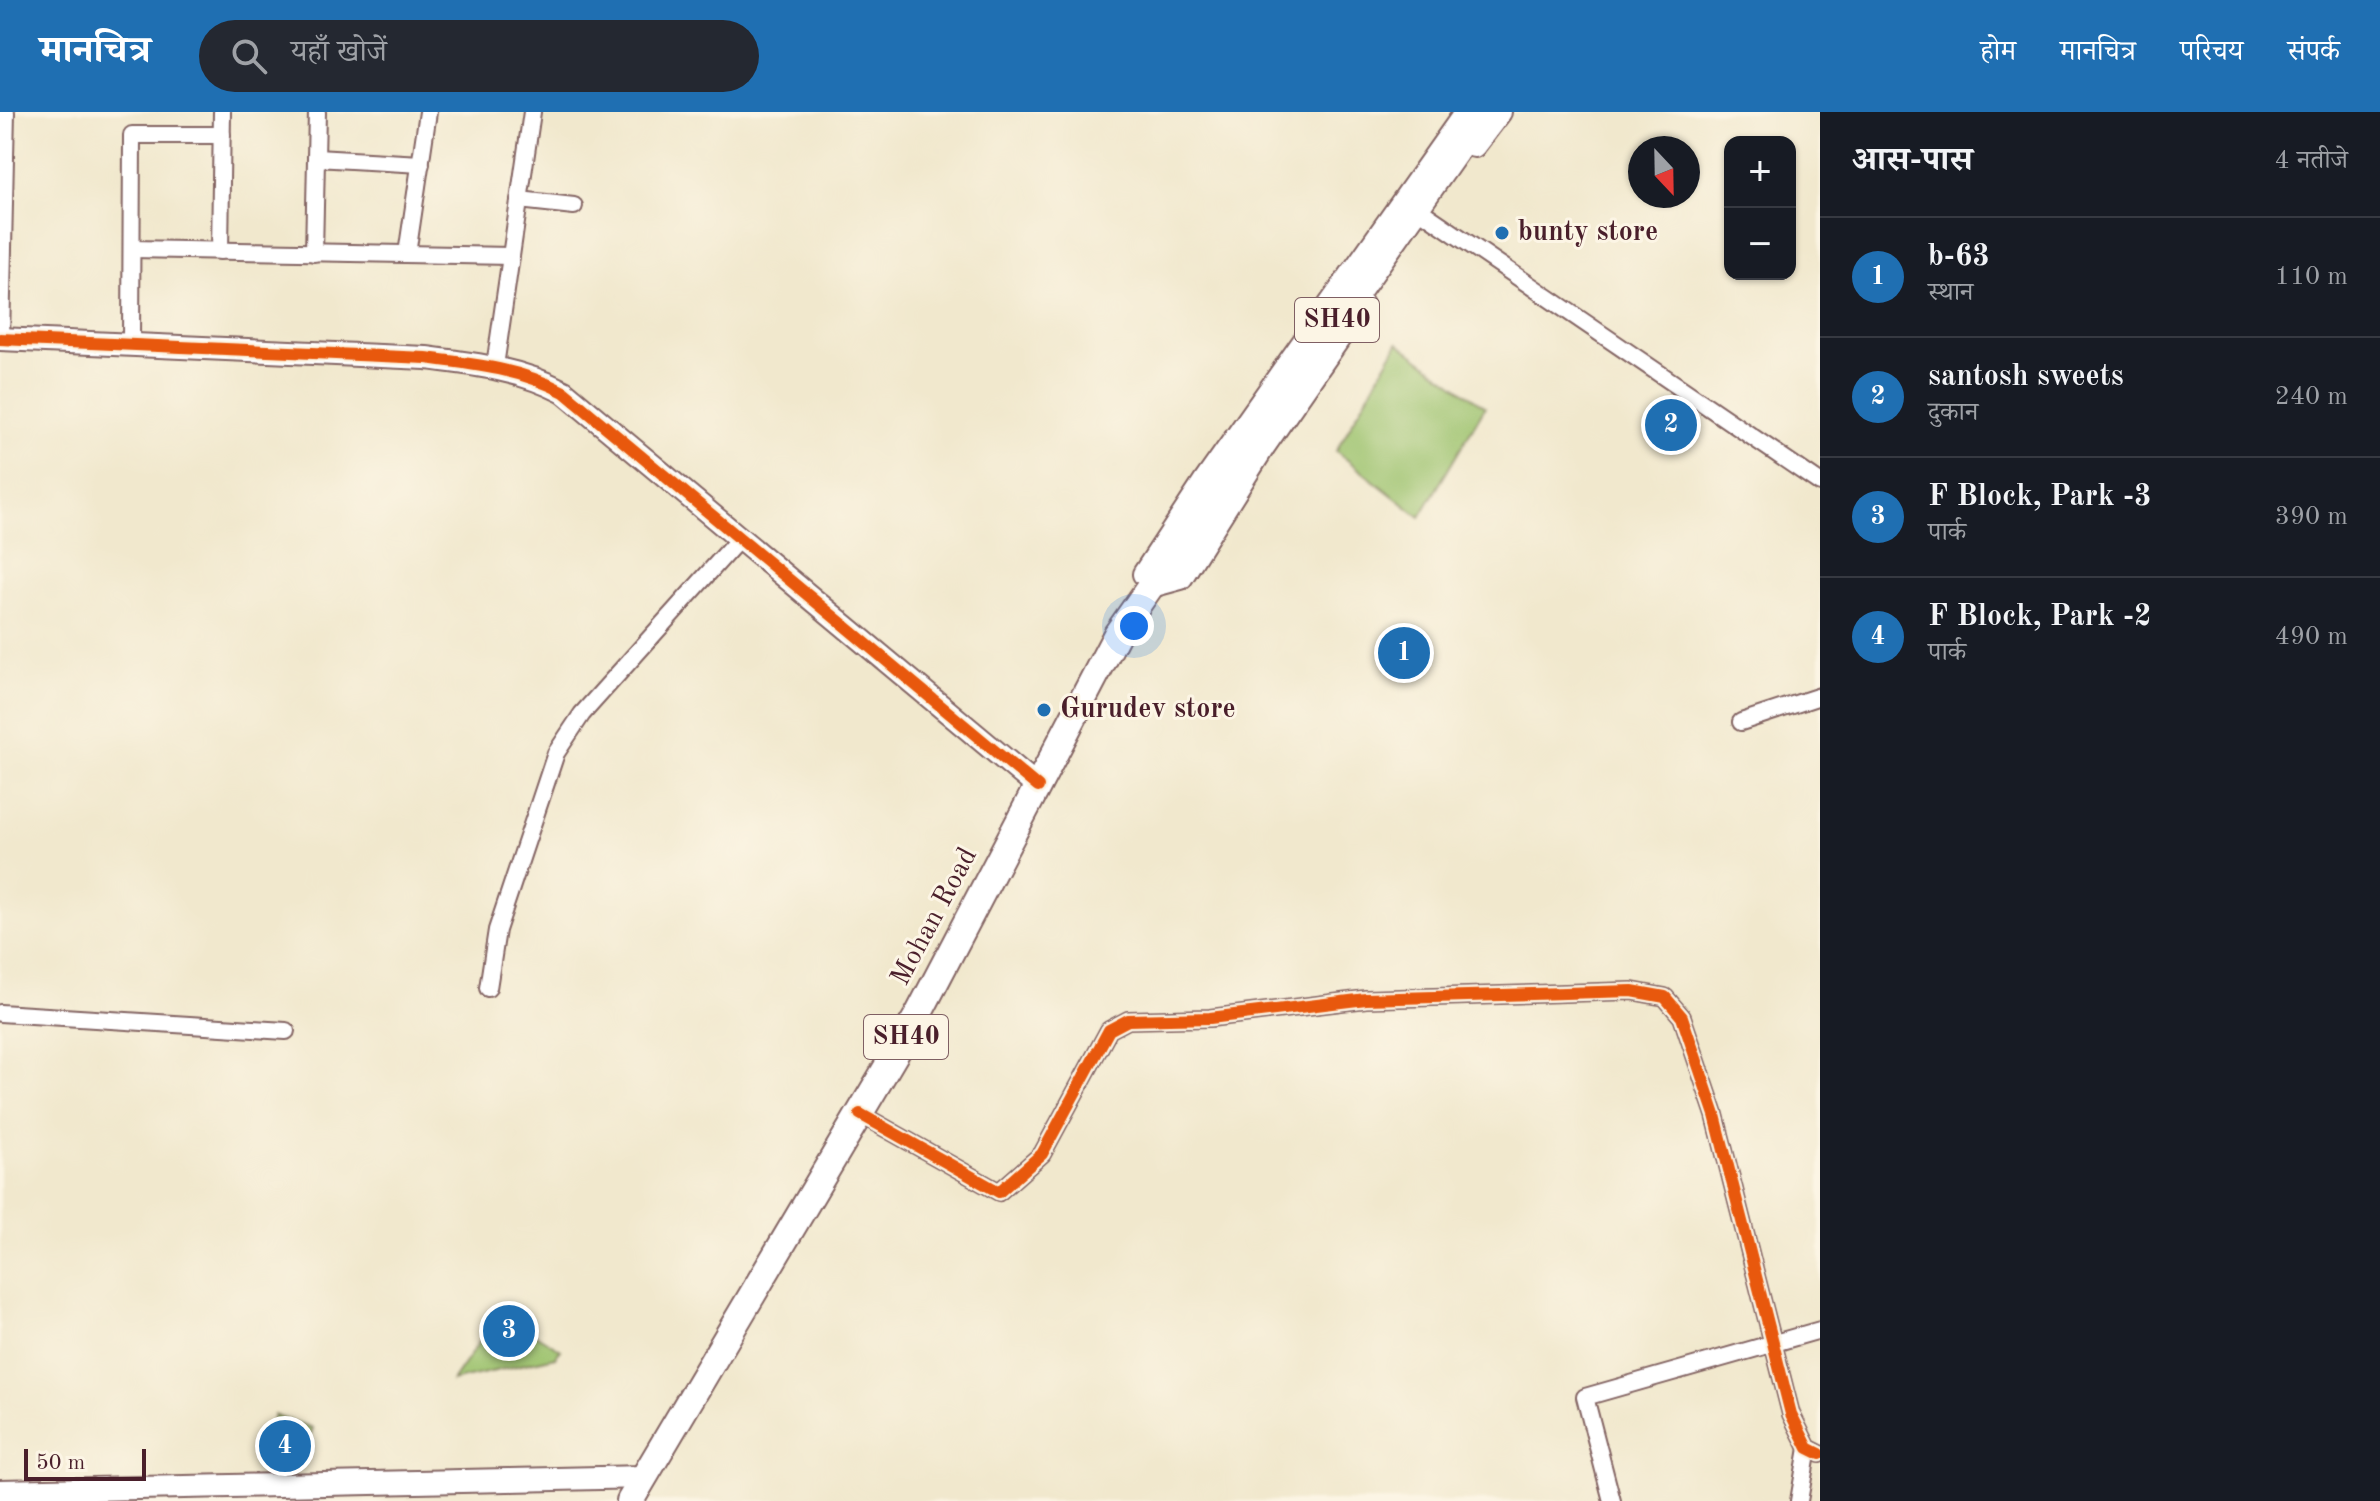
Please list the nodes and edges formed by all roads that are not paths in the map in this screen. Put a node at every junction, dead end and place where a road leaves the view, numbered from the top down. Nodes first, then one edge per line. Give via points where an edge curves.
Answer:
1 (6, 112) edge
2 (222, 112) edge
3 (317, 112) edge
4 (428, 112) edge
5 (532, 112) edge
6 (1466, 112) edge
7 (1483, 112) edge
8 (1500, 112) edge
9 (222, 135) junction
10 (316, 158) junction
11 (421, 164) junction
12 (519, 200) junction
13 (2, 203) edge
14 (574, 206) dead end
15 (1424, 213) junction
16 (132, 249) junction
17 (220, 251) junction
18 (314, 253) junction
19 (407, 254) junction
20 (511, 256) junction
21 (0, 339) edge
22 (131, 345) junction
23 (0, 347) edge
24 (495, 366) junction
25 (1820, 483) edge
26 (739, 539) junction
27 (1144, 592) junction
28 (1820, 696) edge
29 (1741, 722) dead end
30 (1038, 787) junction
31 (488, 988) dead end
32 (0, 1013) edge
33 (286, 1031) dead end
34 (860, 1114) junction
35 (1820, 1330) edge
36 (1773, 1343) junction
37 (1814, 1451) edge
38 (645, 1477) junction
39 (0, 1491) edge
40 (630, 1501) edge
41 (1612, 1501) edge
42 (1799, 1501) edge

1 - 13 street
2 - 9 street
3 - 10 street
4 - 11 street
5 - 12 street
6 - 27 street via 1206,480 1143,575
7 - 27 main road, Mohan Road / SH40
8 - 15 street
9 - 16 street via 132,135
9 - 17 street
10 - 11 street
10 - 18 street
11 - 19 street
12 - 14 street
12 - 20 street
13 - 21 street
15 - 25 street
15 - 27 street via 1264,446 1181,578
16 - 17 street
16 - 22 street
17 - 18 street
18 - 19 street
19 - 20 street
20 - 24 street
21 - 22 street
21 - 23 street
22 - 24 street via 426,358
24 - 26 street via 564,392
26 - 30 street
26 - 31 street via 582,714 556,753 497,930
27 - 30 main road, Mohan Road / SH40
28 - 29 street
30 - 34 main road, Mohan Road / SH40 via 923,1007
32 - 33 street
34 - 36 street via 999,1192 1042,1154 1109,1030 1128,1020 1210,1018 1366,999 1632,991 1665,997 1682,1017 1715,1115
34 - 38 main road, Mohan Road / SH40
35 - 36 street
36 - 37 street via 1791,1414
36 - 41 street via 1585,1397
37 - 42 street
38 - 39 street
38 - 40 main road, Mohan Road / SH40

